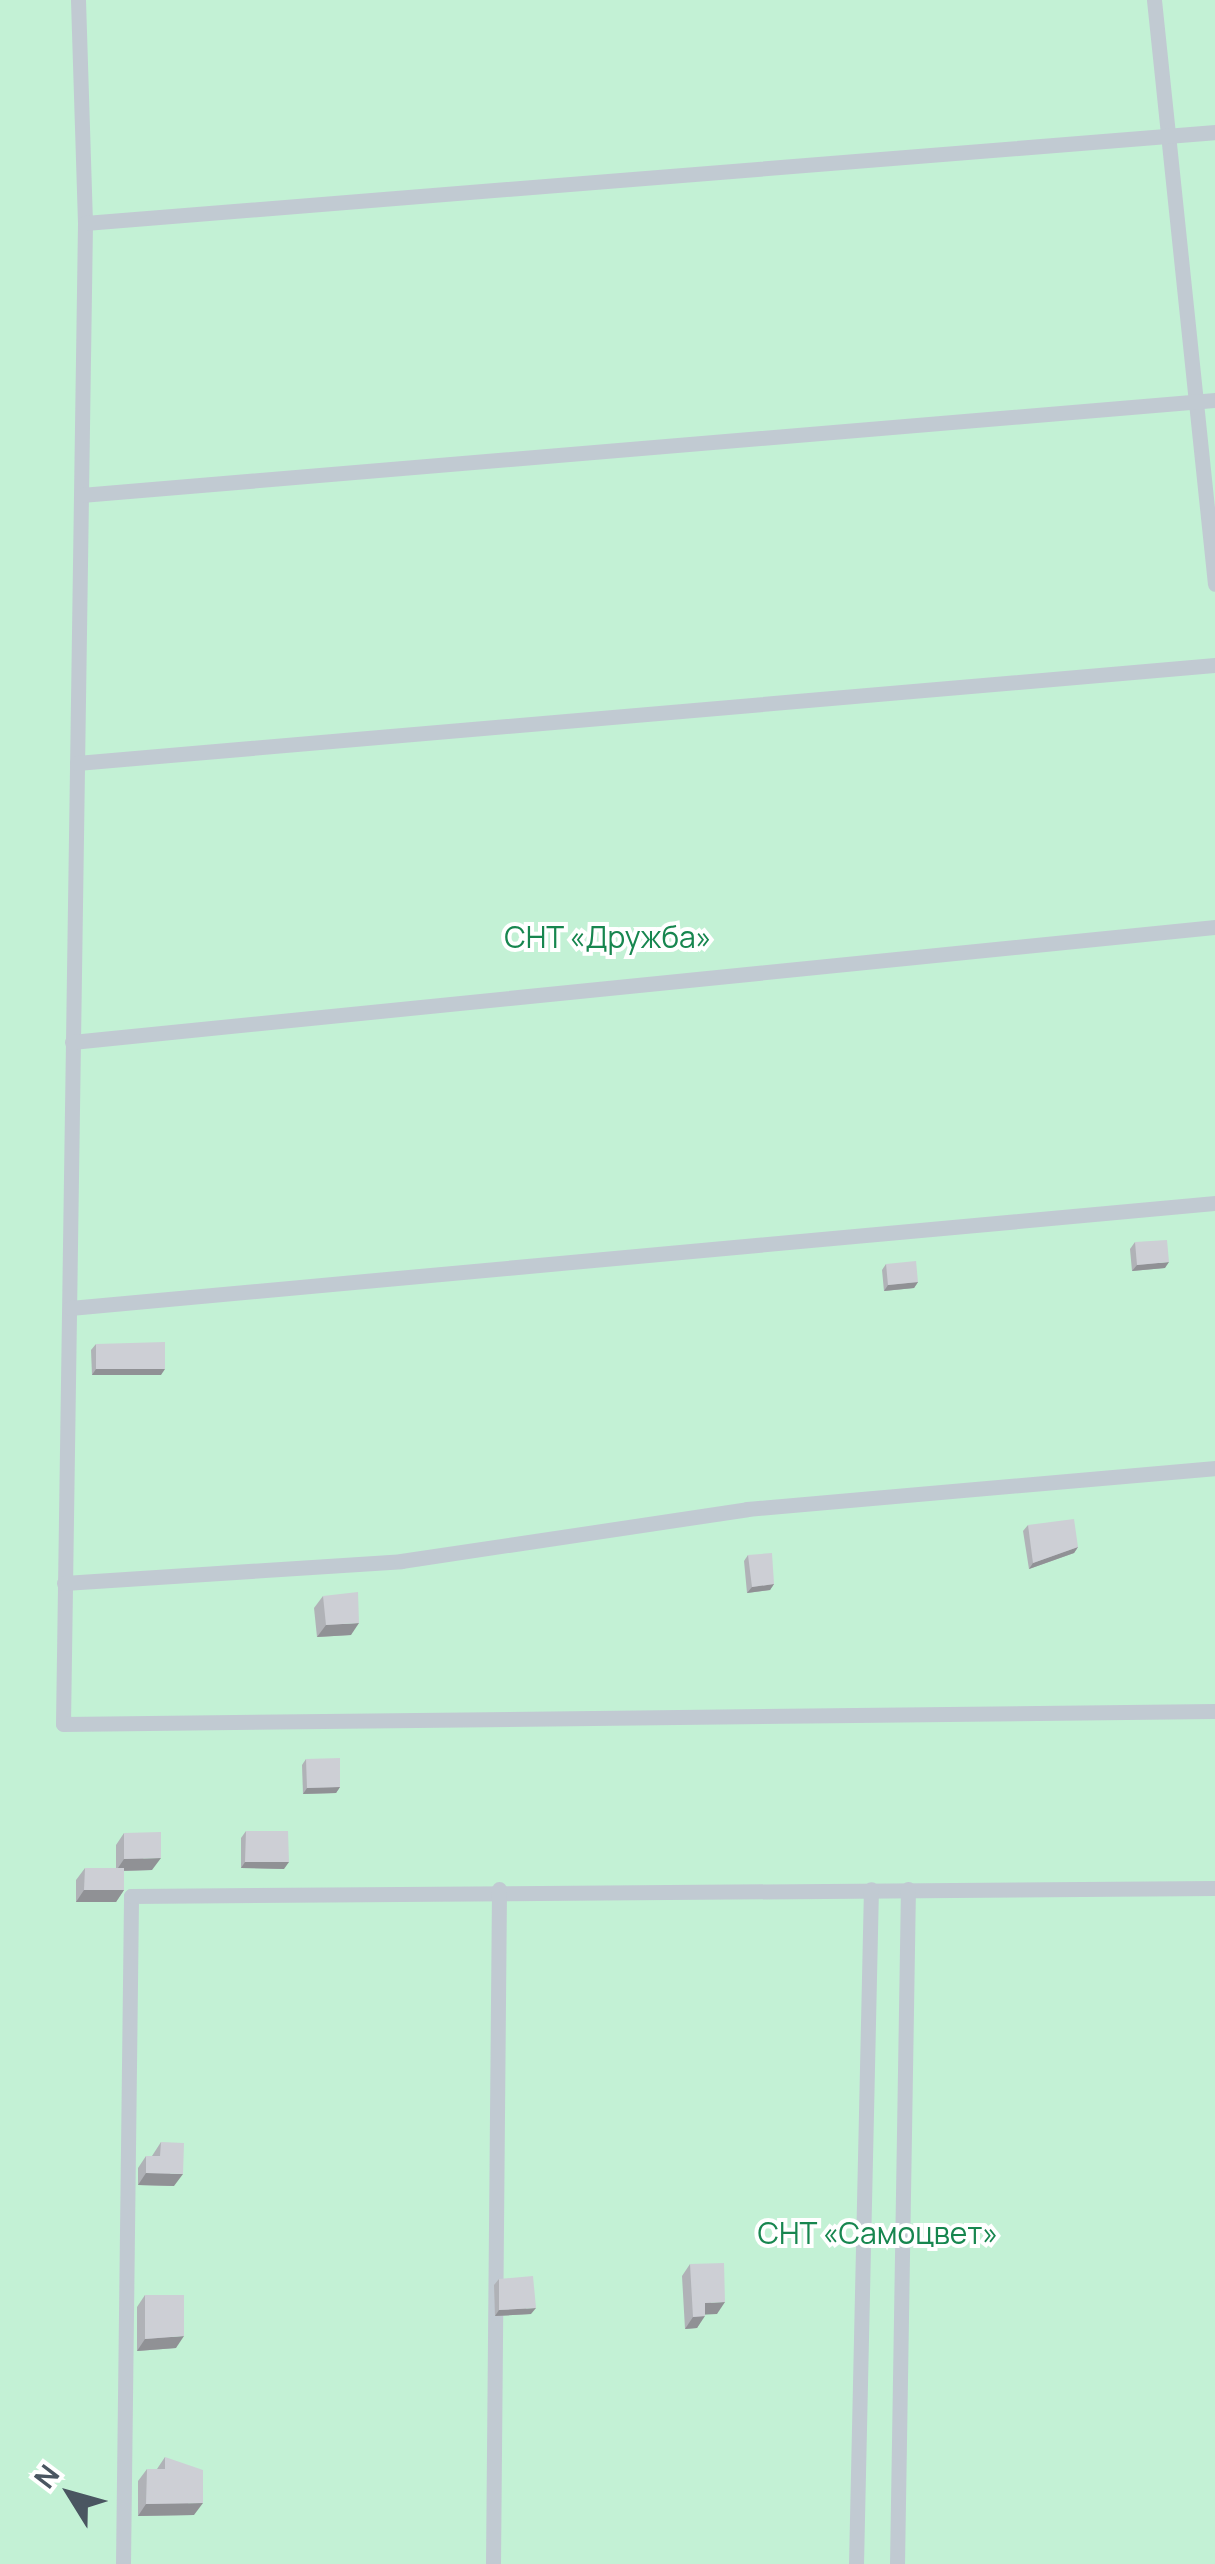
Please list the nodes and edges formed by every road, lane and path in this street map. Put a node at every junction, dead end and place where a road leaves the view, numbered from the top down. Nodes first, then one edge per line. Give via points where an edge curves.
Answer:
1 (78, 0) edge
2 (1154, 0) edge
3 (1215, 132) edge
4 (1164, 137) junction
5 (86, 223) junction
6 (1207, 401) edge
7 (82, 495) junction
8 (1215, 584) edge
9 (1215, 665) edge
10 (77, 763) junction
11 (1215, 928) edge
12 (72, 1042) junction
13 (1215, 1203) edge
14 (70, 1308) junction
15 (1215, 1468) edge
16 (64, 1583) junction
17 (1215, 1711) edge
18 (870, 1888) junction
19 (908, 1888) junction
20 (1215, 1888) edge
21 (499, 1889) junction
22 (123, 2564) edge
23 (492, 2564) edge
24 (856, 2564) edge
25 (898, 2564) edge

1 - 5 lane
2 - 4 lane
3 - 4 lane
4 - 5 lane
4 - 6 lane
5 - 7 lane
6 - 7 lane
6 - 8 lane
7 - 10 lane
9 - 10 lane
10 - 12 lane
11 - 12 lane
12 - 14 lane
13 - 14 lane
14 - 16 lane
15 - 16 lane via 748,1509 401,1561
16 - 17 lane via 62,1724
18 - 19 lane
18 - 21 lane
18 - 24 lane
19 - 20 lane
19 - 25 lane
21 - 22 lane via 131,1896
21 - 23 lane

